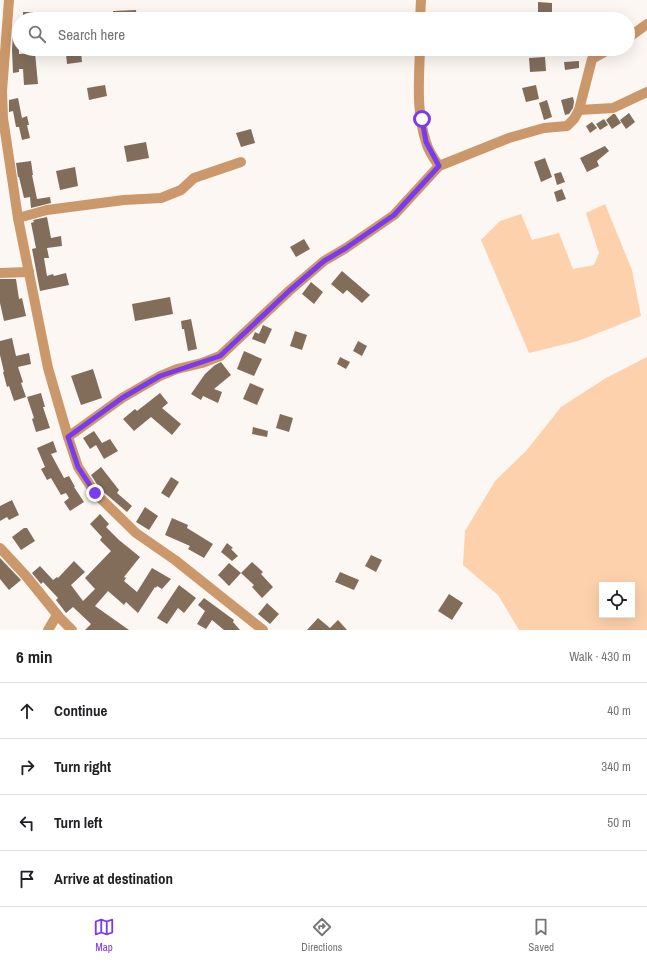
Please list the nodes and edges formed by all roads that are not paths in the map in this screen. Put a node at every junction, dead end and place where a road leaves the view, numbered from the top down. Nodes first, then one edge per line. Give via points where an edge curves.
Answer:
1 (9, 0) edge
2 (421, 0) edge
3 (420, 12) edge
4 (647, 24) edge
5 (635, 33) edge
6 (420, 56) edge
7 (597, 56) edge
8 (647, 92) edge
9 (579, 110) junction
10 (241, 162) dead end
11 (439, 166) junction
12 (18, 218) junction
13 (29, 272) junction
14 (0, 273) edge
15 (68, 437) junction
16 (0, 548) edge
17 (57, 615) junction
18 (48, 630) edge
19 (72, 630) edge
20 (263, 630) edge

1 - 12 street via 2,91 3,118
2 - 3 street
4 - 5 street
6 - 11 street via 418,96 426,142
7 - 9 street via 592,59
8 - 9 street via 613,108
9 - 11 street via 567,126 544,128 509,138
10 - 12 street via 194,178 181,190 161,198 47,210
11 - 15 street via 394,215 324,261 220,356 160,376 122,398
12 - 13 street
13 - 14 street
13 - 15 street via 48,368
15 - 20 street via 78,467 95,493 136,533 175,560
16 - 17 street
17 - 18 street
17 - 19 street

